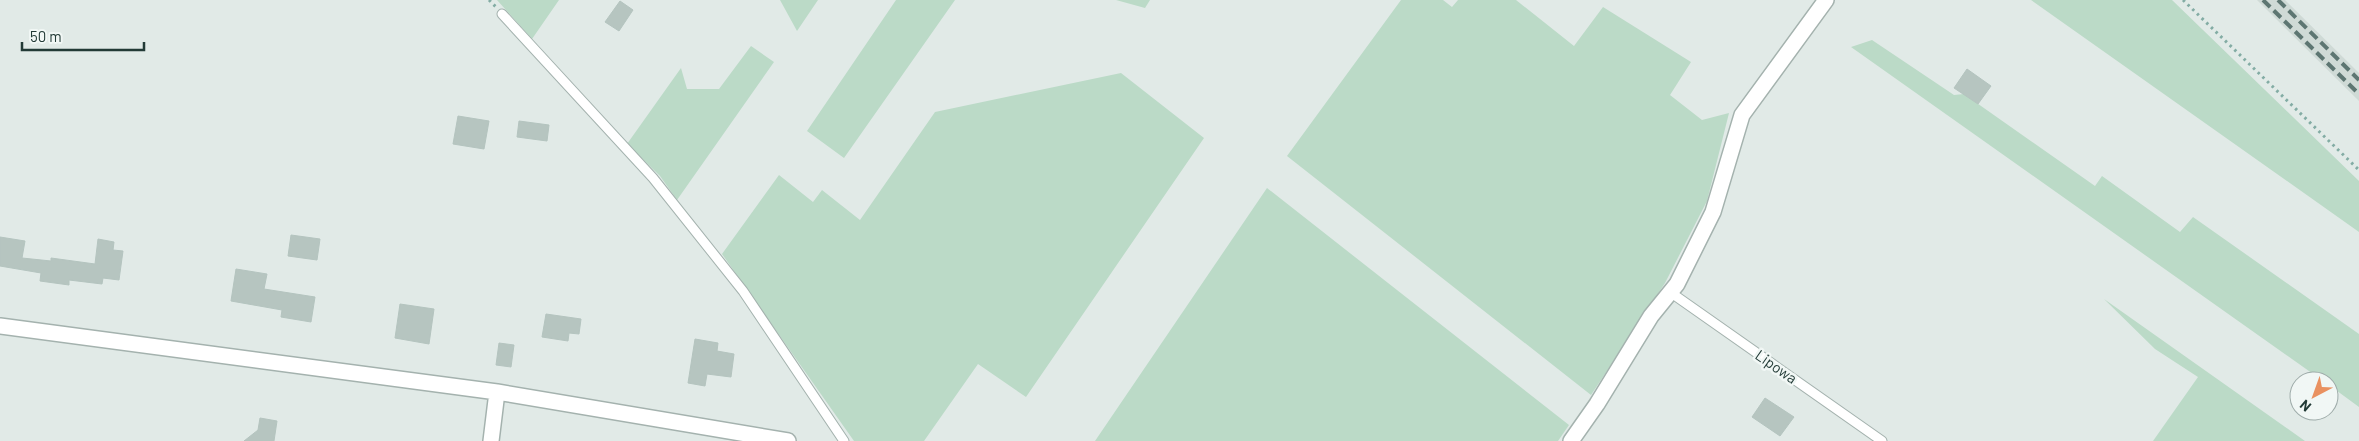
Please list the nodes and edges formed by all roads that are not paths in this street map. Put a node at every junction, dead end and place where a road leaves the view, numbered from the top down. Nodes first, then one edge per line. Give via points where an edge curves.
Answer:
1 (1826, 0) edge
2 (502, 14) dead end
3 (1670, 292) junction
4 (0, 326) edge
5 (498, 392) junction
6 (491, 441) edge
7 (788, 441) edge
8 (844, 441) edge
9 (1571, 441) edge
10 (1882, 441) edge

1 - 3 street via 1742,115 1713,212
2 - 8 lane via 659,185 743,291
3 - 9 street
3 - 10 lane, Lipowa
4 - 5 street
5 - 6 street
5 - 7 street

